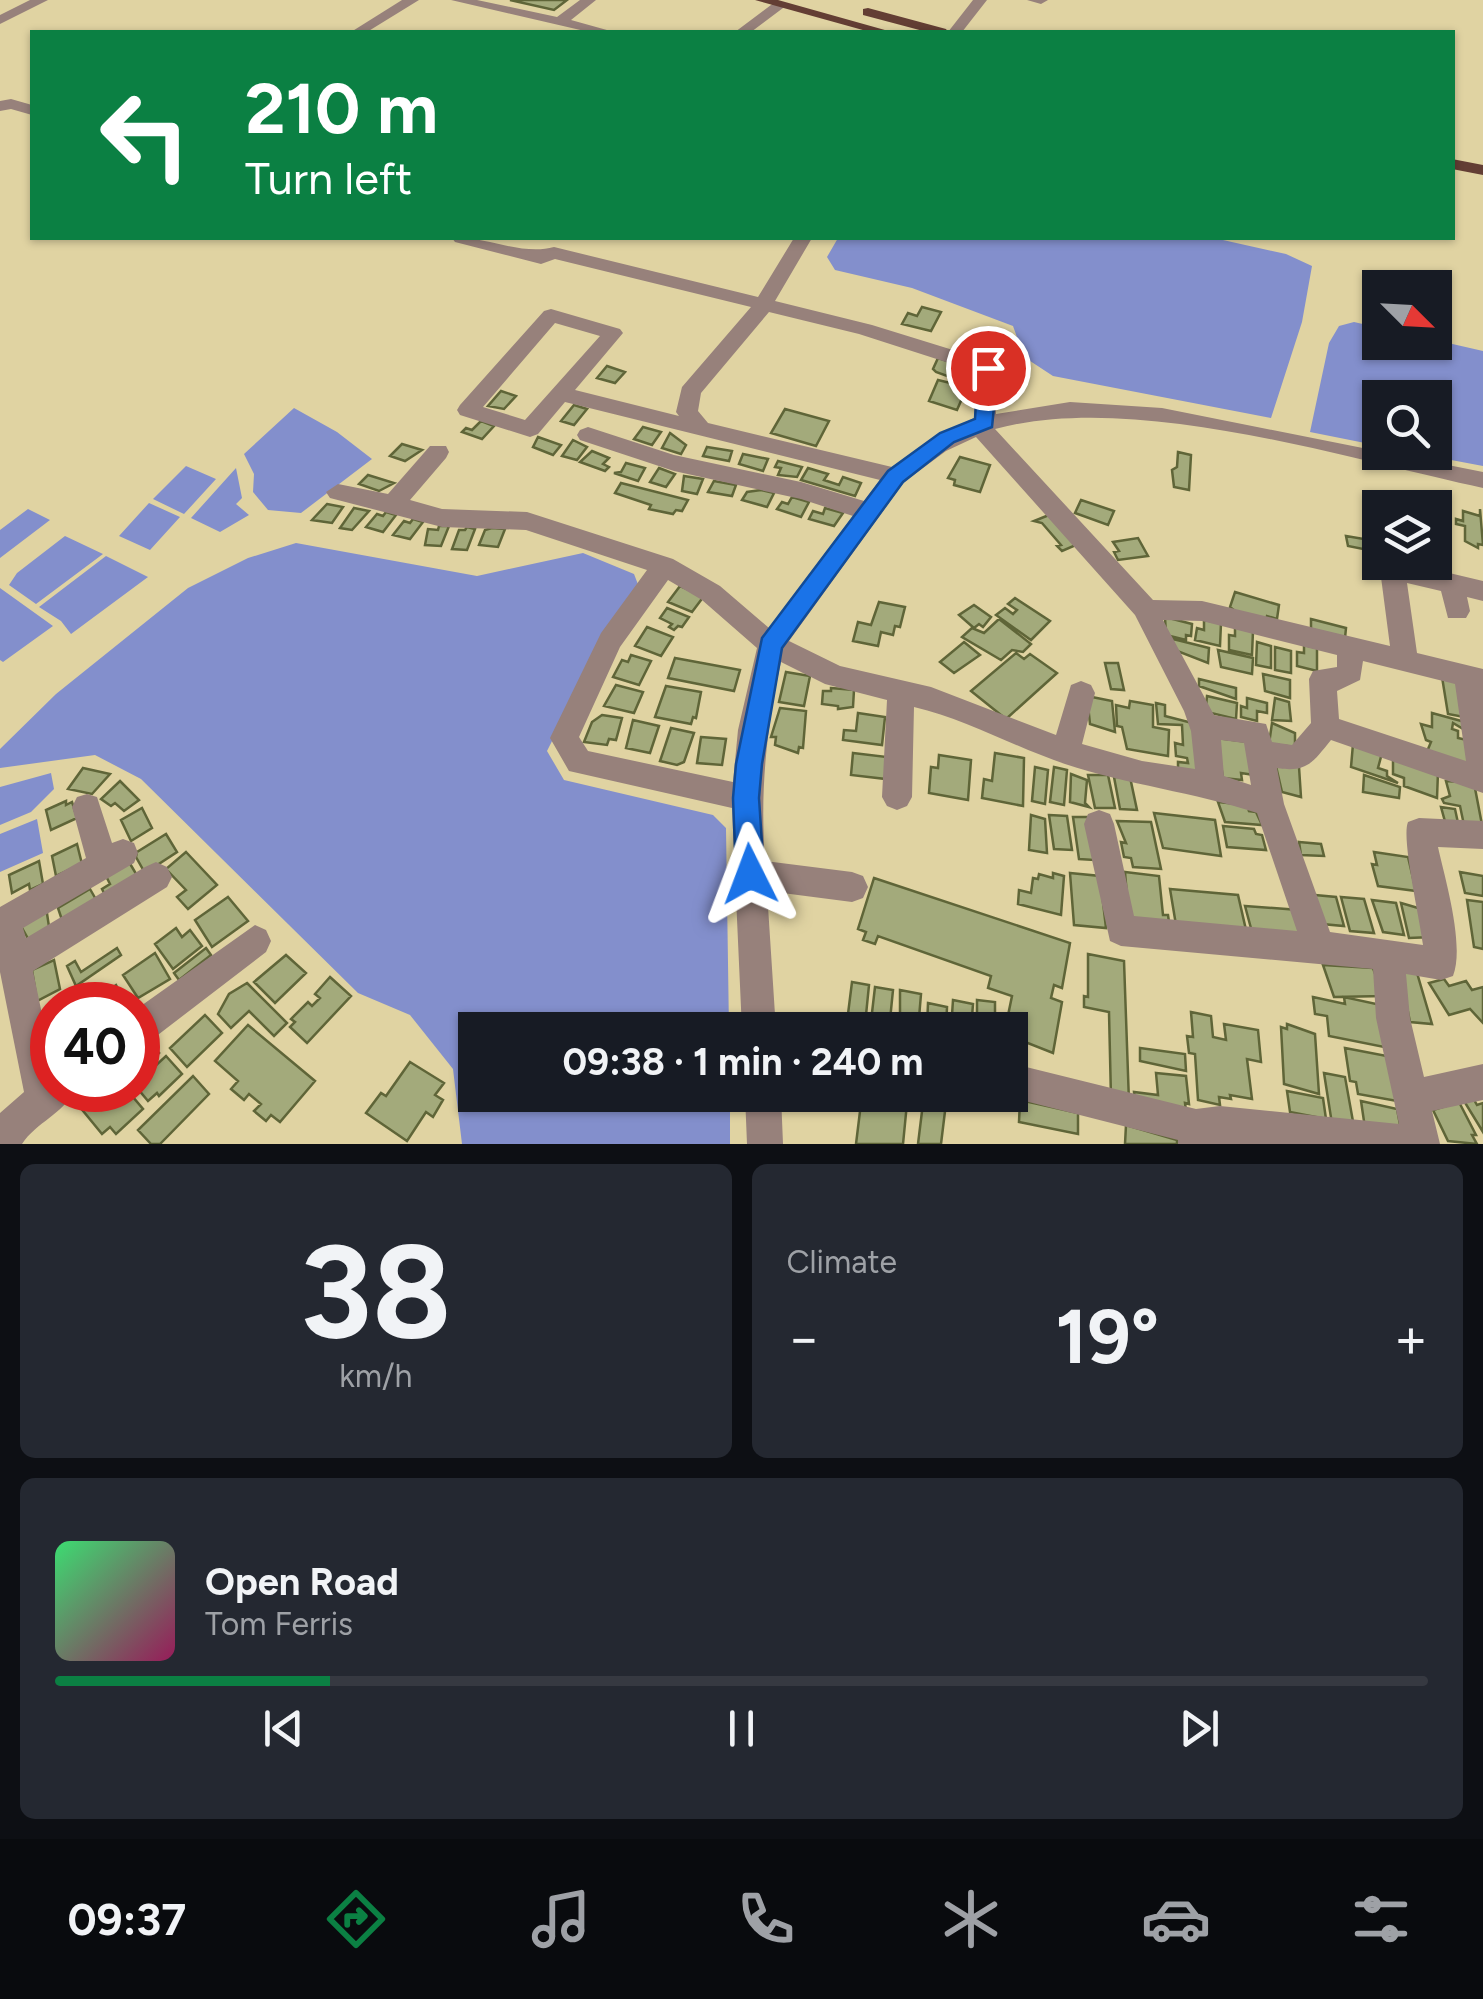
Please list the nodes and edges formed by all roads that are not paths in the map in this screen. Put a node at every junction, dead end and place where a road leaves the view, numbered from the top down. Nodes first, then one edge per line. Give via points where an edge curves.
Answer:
1 (42, 0) edge
2 (412, 0) edge
3 (458, 0) edge
4 (589, 0) edge
5 (762, 0) edge
6 (824, 0) edge
7 (980, 0) edge
8 (780, 5) junction
9 (0, 20) edge
10 (560, 21) junction
11 (361, 30) edge
12 (598, 30) edge
13 (745, 30) edge
14 (877, 30) edge
15 (934, 30) edge
16 (957, 30) edge
17 (0, 106) edge
18 (30, 109) edge
19 (1455, 148) edge
20 (1483, 154) edge
21 (1455, 165) edge
22 (1483, 170) edge
23 (469, 240) edge
24 (801, 240) edge
25 (762, 307) junction
26 (562, 394) junction
27 (686, 406) junction
28 (648, 416) junction
29 (981, 424) junction
30 (700, 430) junction
31 (588, 435) dead end
32 (438, 452) dead end
33 (896, 476) junction
34 (1483, 480) edge
35 (338, 492) dead end
36 (393, 504) junction
37 (868, 512) junction
38 (664, 566) junction
39 (1394, 580) edge
40 (1441, 580) edge
41 (1452, 583) junction
42 (1483, 590) edge
43 (1146, 610) junction
44 (1457, 612) dead end
45 (771, 645) junction
46 (1350, 650) junction
47 (1405, 660) junction
48 (1475, 678) edge
49 (901, 692) junction
50 (1081, 692) dead end
51 (1206, 726) junction
52 (1325, 726) junction
53 (1066, 752) junction
54 (1260, 753) junction
55 (1483, 779) edge
56 (1210, 784) junction
57 (897, 797) dead end
58 (746, 798) junction
59 (1269, 804) junction
60 (87, 807) dead end
61 (1099, 824) dead end
62 (1483, 835) edge
63 (750, 874) junction
64 (156, 877) dead end
65 (852, 887) dead end
66 (3, 922) edge
67 (255, 941) dead end
68 (1319, 947) junction
69 (1388, 954) junction
70 (15, 963) junction
71 (160, 1012) edge
72 (758, 1012) edge
73 (30, 1021) edge
74 (1483, 1082) edge
75 (1028, 1086) edge
76 (1413, 1097) junction
77 (30, 1109) edge
78 (764, 1112) edge
79 (1196, 1136) edge
80 (1, 1144) edge
81 (766, 1144) edge
82 (1418, 1144) edge

1 - 9 street
2 - 11 street
3 - 10 street
4 - 10 street
5 - 8 main road
6 - 15 main road
7 - 16 street
8 - 13 street
8 - 14 main road
10 - 12 street
17 - 18 street
19 - 20 main road
21 - 22 main road
23 - 25 street via 541,258 554,253
24 - 25 street
25 - 27 street via 690,392
25 - 29 street via 865,329 988,368
26 - 26 street via 613,333 551,315 468,410 530,429
26 - 28 street
27 - 28 street
27 - 30 street
28 - 30 street
29 - 33 street via 947,438
29 - 34 street via 1042,410 1120,407
29 - 43 street
30 - 33 street
31 - 37 street
32 - 36 street
33 - 37 street
35 - 36 street
36 - 38 street via 442,518 528,521
37 - 45 street
38 - 45 street via 712,593
38 - 58 street via 610,641 564,738 579,762
39 - 47 street
40 - 41 street
41 - 42 street
41 - 44 street
43 - 46 street via 1202,610
43 - 51 street
45 - 49 street via 834,676
45 - 58 street via 752,730
46 - 47 street
46 - 52 street via 1350,672 1340,680 1323,679
47 - 48 street
48 - 55 street
49 - 53 street
49 - 57 street
50 - 53 street
51 - 54 street via 1256,733
51 - 56 street
52 - 54 street via 1298,758
52 - 55 street
53 - 56 street
54 - 59 street
56 - 59 street
58 - 63 street
59 - 68 street
60 - 66 street via 113,858
61 - 68 street via 1121,930
62 - 69 street via 1419,832 1441,964
63 - 65 street
63 - 72 street
64 - 70 street
66 - 70 street
67 - 71 street
68 - 69 street
69 - 76 street via 1393,1018
70 - 73 street
74 - 76 street
75 - 79 street
76 - 82 street
77 - 80 street
78 - 81 street
79 - 82 street via 1220,1124

